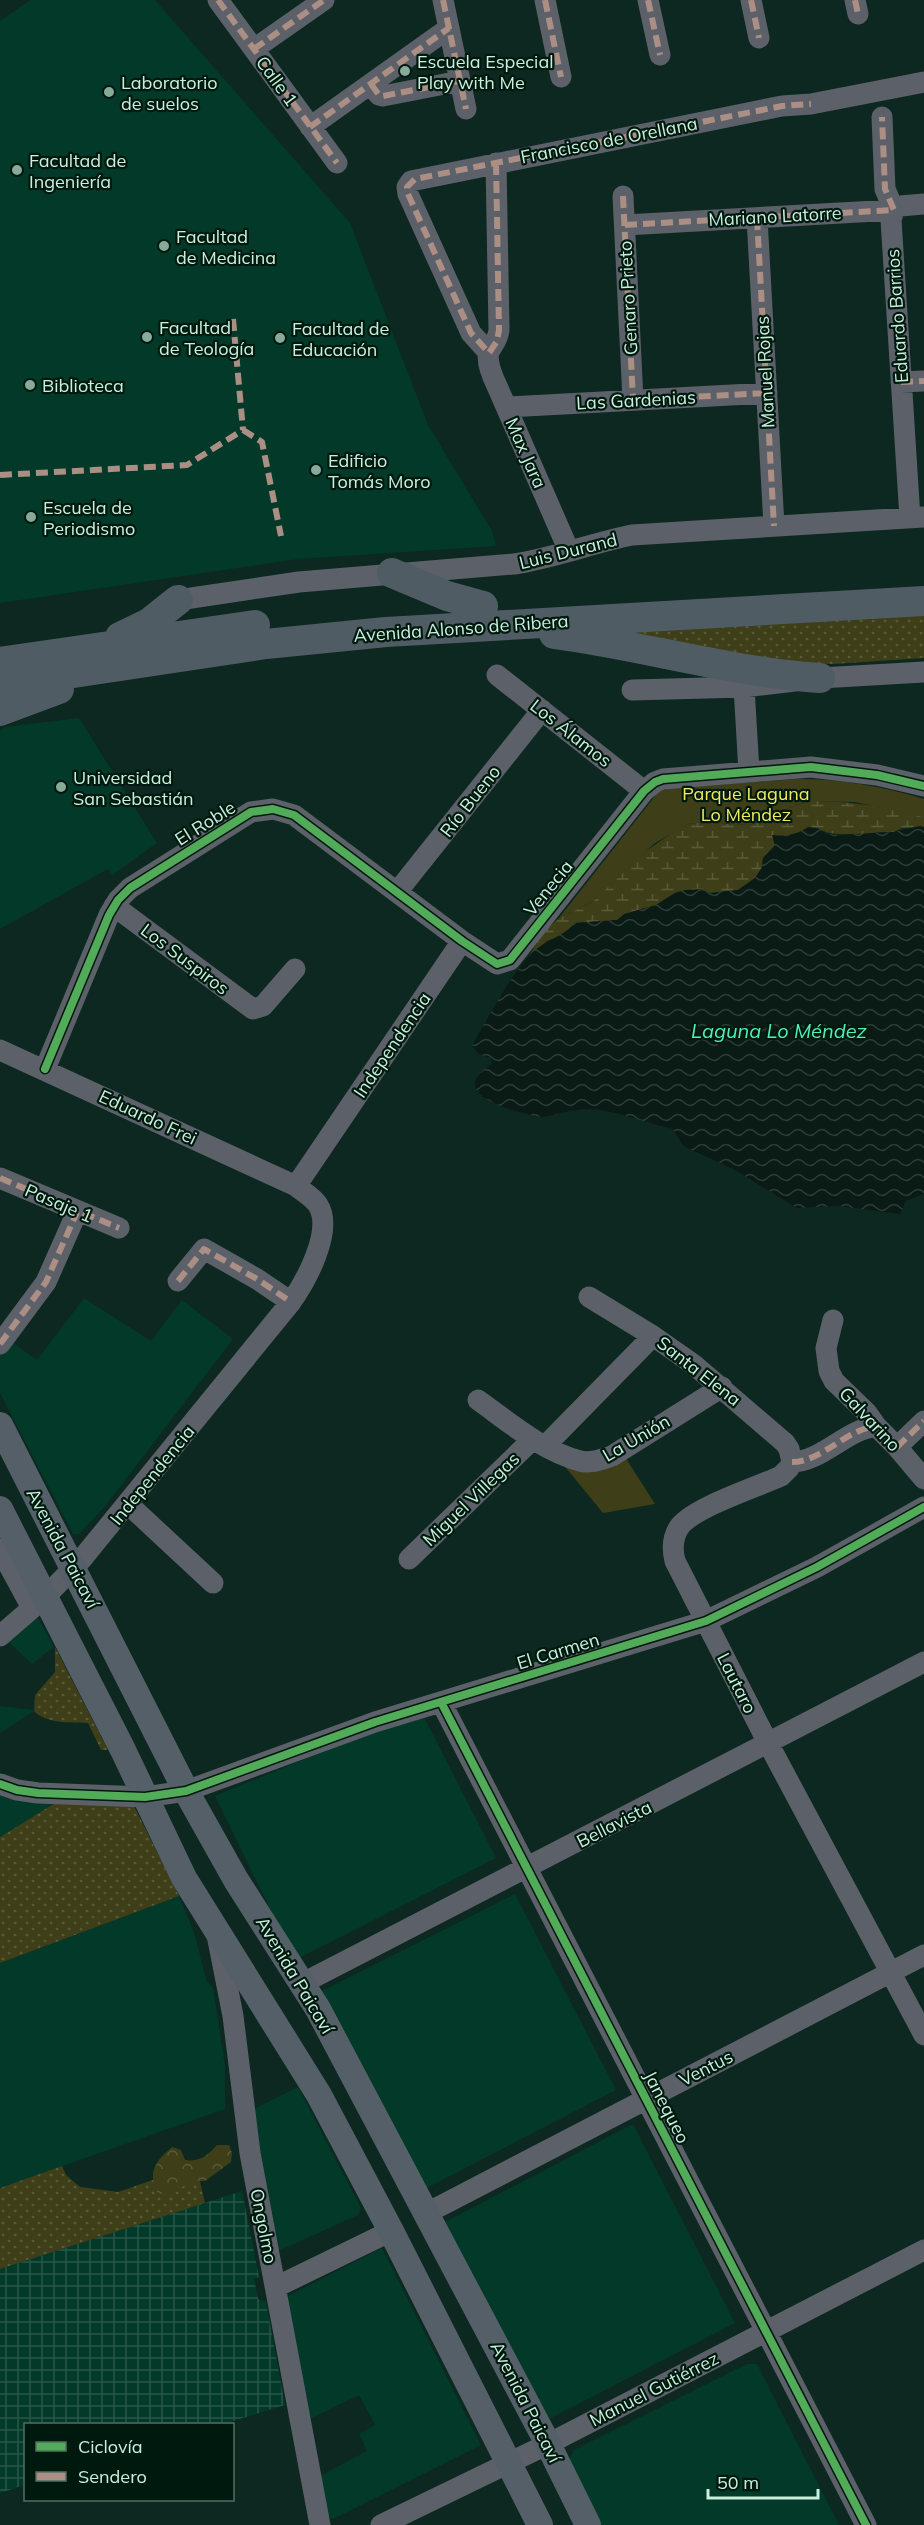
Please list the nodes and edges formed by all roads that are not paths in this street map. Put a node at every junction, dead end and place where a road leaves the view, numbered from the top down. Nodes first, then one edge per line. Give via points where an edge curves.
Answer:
1 (218, 0) edge
2 (324, 0) edge
3 (443, 0) edge
4 (545, 0) edge
5 (648, 0) edge
6 (751, 0) edge
7 (449, 28) junction
8 (759, 38) dead end
9 (254, 49) junction
10 (660, 55) dead end
11 (561, 77) dead end
12 (460, 81) junction
13 (924, 82) edge
14 (371, 84) junction
15 (466, 109) dead end
16 (882, 117) dead end
17 (310, 127) junction
18 (337, 163) dead end
19 (496, 163) junction
20 (408, 184) joint
21 (623, 196) dead end
22 (924, 204) edge
23 (894, 210) junction
24 (757, 218) junction
25 (625, 225) junction
26 (489, 353) junction
27 (924, 381) edge
28 (901, 382) junction
29 (767, 393) junction
30 (633, 400) junction
31 (506, 407) junction
32 (917, 518) edge
33 (774, 526) junction
34 (569, 551) junction
35 (392, 573) junction
36 (924, 581) edge
37 (178, 600) joint
38 (924, 601) edge
39 (480, 616) junction
40 (90, 649) junction
41 (0, 662) edge
42 (139, 663) junction
43 (924, 672) edge
44 (497, 675) dead end
45 (820, 678) junction
46 (0, 684) edge
47 (744, 687) junction
48 (632, 690) dead end
49 (542, 710) junction
50 (0, 711) edge
51 (749, 772) junction
52 (924, 786) edge
53 (644, 791) junction
54 (398, 892) junction
55 (114, 906) junction
56 (462, 941) junction
57 (295, 969) dead end
58 (0, 1050) edge
59 (45, 1070) junction
60 (0, 1178) edge
61 (296, 1186) junction
62 (77, 1212) junction
63 (119, 1228) dead end
64 (178, 1281) dead end
65 (589, 1297) dead end
66 (291, 1302) junction
67 (833, 1320) dead end
68 (653, 1336) junction
69 (0, 1344) edge
70 (722, 1387) junction
71 (478, 1400) dead end
72 (924, 1421) edge
73 (0, 1425) edge
74 (877, 1427) junction
75 (539, 1442) junction
76 (897, 1447) junction
77 (792, 1462) junction
78 (924, 1479) edge
79 (128, 1504) junction
80 (924, 1507) edge
81 (0, 1509) edge
82 (0, 1549) edge
83 (409, 1558) dead end
84 (74, 1568) junction
85 (213, 1583) dead end
86 (39, 1603) junction
87 (706, 1621) junction
88 (0, 1636) edge
89 (924, 1662) edge
90 (441, 1702) junction
91 (768, 1743) junction
92 (0, 1784) edge
93 (186, 1791) junction
94 (145, 1797) junction
95 (527, 1869) junction
96 (214, 1926) junction
97 (924, 1955) edge
98 (890, 1972) junction
99 (303, 1983) junction
100 (924, 2035) edge
101 (646, 2099) junction
102 (425, 2214) junction
103 (391, 2231) junction
104 (924, 2250) edge
105 (276, 2287) junction
106 (766, 2331) junction
107 (548, 2444) junction
108 (509, 2463) junction
109 (320, 2525) edge
110 (381, 2525) edge
111 (540, 2525) edge
112 (588, 2525) edge
113 (866, 2525) edge

1 - 9 street, Calle 1
2 - 9 street
3 - 7 street
4 - 11 street
5 - 10 street
6 - 8 street
7 - 12 street
7 - 14 street
9 - 17 street, Calle 1
12 - 14 street via 383,96
12 - 15 street
13 - 19 street, Francisco de Orellana
14 - 17 street
16 - 23 street, Eduardo Barrios via 885,189
17 - 18 street, Calle 1
19 - 20 street, Francisco de Orellana via 415,179
19 - 26 street via 500,330
20 - 26 street, Max Jara via 408,194 471,333
21 - 25 street, Genaro Prieto
22 - 23 street, Mariano Latorre
23 - 24 street, Mariano Latorre
23 - 28 street, Eduardo Barrios via 891,220
24 - 25 street, Mariano Latorre
24 - 29 street, Manuel Rojas
25 - 30 street, Genaro Prieto
26 - 31 street, Max Jara via 491,371
27 - 28 street
28 - 32 street, Eduardo Barrios
29 - 30 street, Las Gardenias
29 - 33 street, Manuel Rojas
30 - 31 street, Las Gardenias
31 - 34 street, Max Jara
32 - 33 street, Luis Durand
33 - 34 street, Luis Durand via 632,536
34 - 35 street, Luis Durand via 514,564
35 - 37 street, Luis Durand
35 - 39 highway via 447,596
36 - 39 highway, Avenida Alonso de Ribera
37 - 40 highway via 138,629
38 - 39 highway, Avenida Alonso de Ribera
39 - 40 highway, Avenida Alonso de Ribera via 307,619
39 - 42 highway, Avenida Alonso de Ribera
39 - 45 highway via 753,672
40 - 41 highway, Avenida Alonso de Ribera
42 - 46 highway, Avenida Alonso de Ribera
42 - 50 highway
43 - 45 street
44 - 49 street, Los Álamos
45 - 47 street
47 - 48 street
47 - 51 street
49 - 53 street, Los Álamos
49 - 54 street, Río Bueno
51 - 52 street via 811,767
51 - 53 street via 663,779
53 - 56 street, Venecia via 510,960 492,962
54 - 55 street, El Roble via 294,815 263,810 251,812 137,883
54 - 56 street, El Roble
55 - 57 street, Los Suspiros via 250,1007 263,1006
55 - 59 street, El Roble
56 - 61 street, Independencia
58 - 59 street, Eduardo Frei
59 - 61 street, Eduardo Frei
60 - 62 street, Pasaje 1
61 - 66 street, Independencia via 317,1203 323,1220 313,1263
62 - 63 street, Pasaje 1
62 - 69 street via 46,1282
64 - 66 street via 204,1249
65 - 68 street, Santa Elena
66 - 79 street, Independencia
67 - 74 street, Galvarino via 826,1348 829,1371
68 - 70 street, Santa Elena
68 - 75 street, Miguel Villegas
70 - 75 street, La Unión via 612,1456 596,1461 581,1461
70 - 77 street, Santa Elena via 785,1443
71 - 75 street
72 - 76 street
73 - 84 main road, Avenida Paicaví
74 - 76 street, Galvarino
74 - 77 street, Lautaro via 866,1429 809,1460
75 - 83 street, Miguel Villegas
76 - 78 street, Galvarino
77 - 87 street, Lautaro via 781,1476 693,1515 678,1530 673,1545 675,1562
79 - 84 street, Independencia
79 - 85 street
80 - 87 street, El Carmen via 817,1568
81 - 86 main road, Avenida Paicaví
82 - 86 street, Avenida Paicaví
84 - 86 street, Independencia
84 - 93 main road, Avenida Paicaví
86 - 88 street, Independencia
86 - 94 main road, Avenida Paicaví
87 - 90 street, El Carmen
87 - 91 street, Lautaro
89 - 91 street, Bellavista
90 - 93 street, El Carmen via 360,1727
90 - 95 street, Janequeo
91 - 95 street, Bellavista
91 - 98 street, Lautaro
92 - 94 street via 38,1793
93 - 94 street, El Carmen
93 - 99 main road, Avenida Paicaví via 236,1880
94 - 96 main road, Avenida Paicaví via 184,1878
95 - 99 street, Bellavista
95 - 101 street, Janequeo
96 - 103 main road, Avenida Paicaví via 306,2072
96 - 105 street, Ongolmo via 226,1973 247,2135
97 - 98 street, Ventus
98 - 100 street, Lautaro
98 - 101 street, Ventus
99 - 102 main road, Avenida Paicaví
101 - 102 street, Ventus
101 - 106 street, Janequeo
102 - 107 main road, Avenida Paicaví
103 - 105 street
103 - 108 main road, Avenida Paicaví
104 - 106 street, Manuel Gutiérrez
105 - 109 street, Ongolmo
106 - 107 street, Manuel Gutiérrez
106 - 113 street, Janequeo
107 - 108 street, Manuel Gutiérrez
107 - 112 main road, Avenida Paicaví
108 - 110 street, Manuel Gutiérrez
108 - 111 main road, Avenida Paicaví

